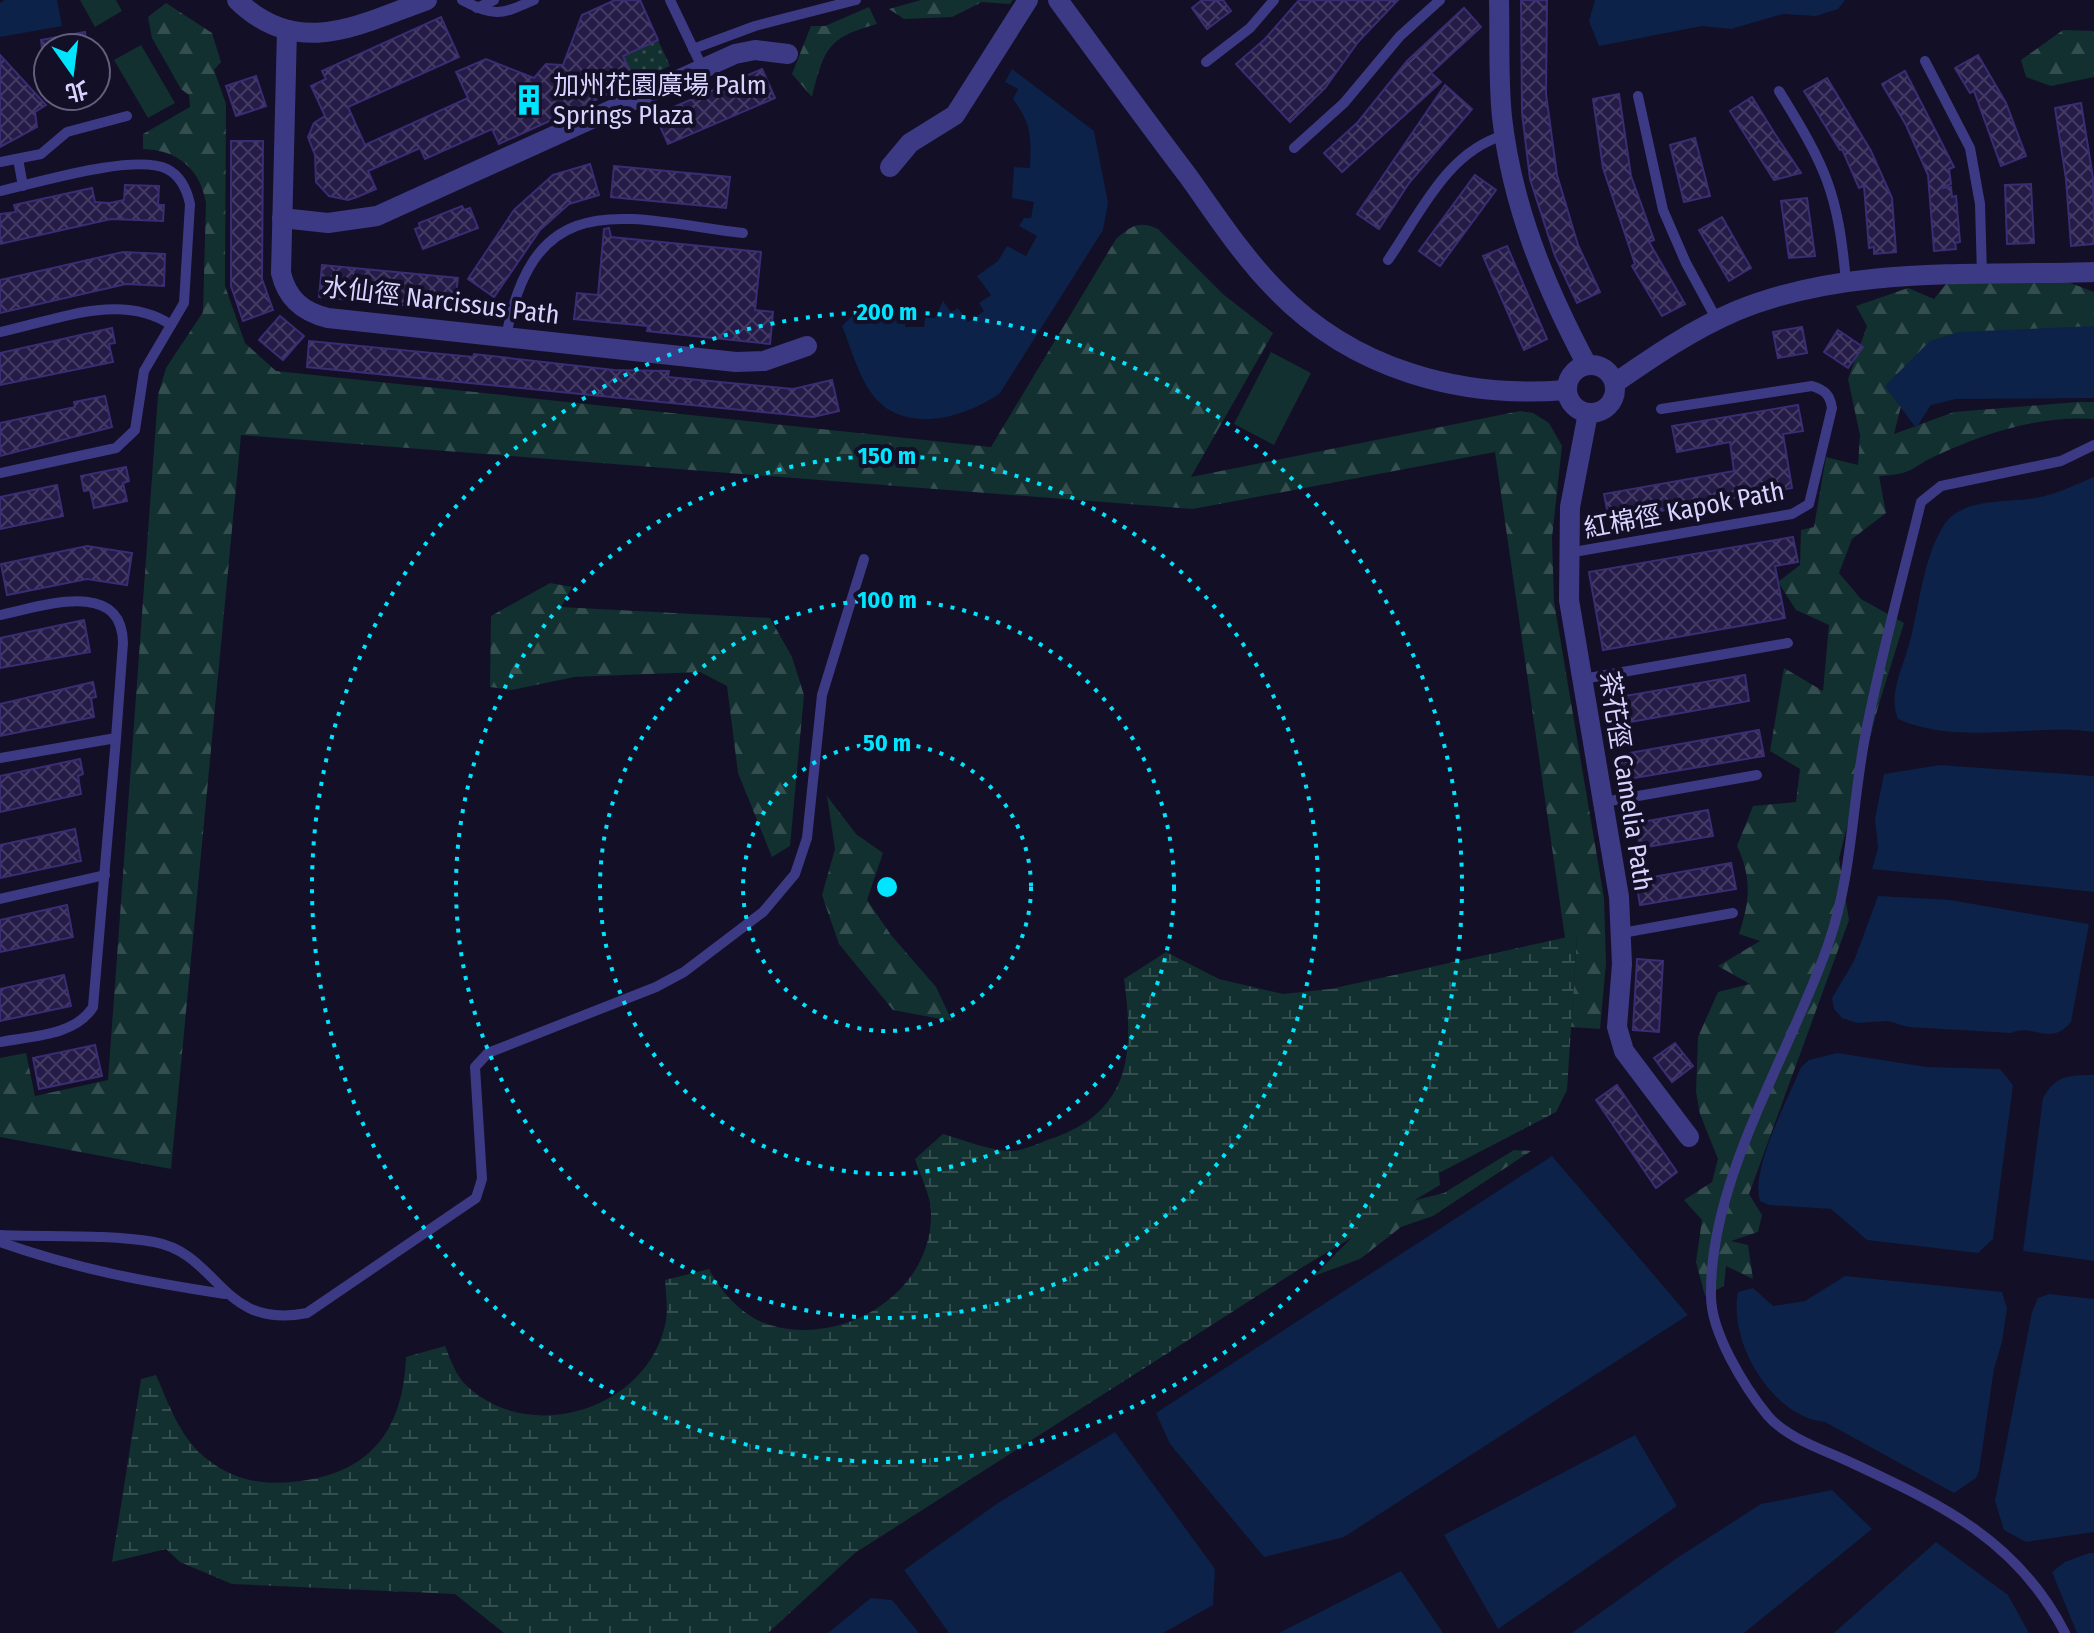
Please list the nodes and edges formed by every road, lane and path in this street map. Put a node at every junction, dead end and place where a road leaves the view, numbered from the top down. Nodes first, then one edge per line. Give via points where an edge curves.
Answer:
1 (237, 0) edge
2 (427, 0) edge
3 (462, 0) edge
4 (494, 0) edge
5 (534, 0) edge
6 (670, 0) edge
7 (856, 0) edge
8 (1028, 0) edge
9 (1058, 0) edge
10 (1274, 0) edge
11 (1440, 0) edge
12 (1499, 0) edge
13 (477, 8) junction
14 (287, 30) junction
15 (693, 49) junction
16 (788, 54) dead end
17 (1925, 61) dead end
18 (1206, 62) dead end
19 (703, 69) junction
20 (1779, 91) dead end
21 (1638, 96) dead end
22 (127, 116) dead end
23 (1505, 135) junction
24 (1294, 148) dead end
25 (18, 159) junction
26 (0, 162) edge
27 (890, 167) dead end
28 (23, 186) junction
29 (0, 191) edge
30 (282, 218) junction
31 (743, 233) dead end
32 (1388, 260) dead end
33 (2094, 272) edge
34 (1982, 276) junction
35 (1846, 282) junction
36 (1717, 320) junction
37 (171, 325) junction
38 (0, 332) edge
39 (506, 337) junction
40 (807, 346) dead end
41 (1587, 365) junction
42 (1615, 383) junction
43 (1566, 390) junction
44 (1661, 409) dead end
45 (1588, 413) junction
46 (2094, 445) edge
47 (0, 473) edge
48 (1568, 553) junction
49 (864, 559) dead end
50 (0, 615) edge
51 (1788, 643) dead end
52 (1583, 679) junction
53 (116, 738) junction
54 (0, 758) edge
55 (1757, 775) dead end
56 (1604, 802) junction
57 (105, 875) junction
58 (0, 899) edge
59 (1733, 913) dead end
60 (1622, 933) junction
61 (0, 1042) edge
62 (1689, 1137) dead end
63 (0, 1235) edge
64 (0, 1242) edge
65 (227, 1294) junction
66 (2065, 1633) edge

1 - 14 street
2 - 14 street via 333,33
3 - 13 lane
4 - 13 lane
5 - 13 lane via 499,14
6 - 15 lane
7 - 15 lane via 755,26
8 - 27 street via 955,115 910,143
9 - 43 street via 1249,259 1312,322 1376,360 1432,381 1487,391
10 - 18 lane via 1235,42
11 - 24 lane
12 - 23 street
14 - 30 street, 水仙徑 Narcissus Path
15 - 19 lane
16 - 19 street via 745,52
17 - 34 lane via 1972,158 1980,204
19 - 30 street via 377,216 328,223
20 - 35 lane via 1828,176 1839,213
21 - 36 lane via 1663,210
22 - 25 lane via 73,130 41,154
23 - 32 lane via 1484,141 1455,162
23 - 41 street via 1530,243
25 - 26 lane
25 - 28 lane
28 - 29 lane
28 - 37 lane via 118,166 155,165 176,175 190,204 188,276 184,303
30 - 39 street, 水仙徑 Narcissus Path via 284,284 306,311 328,318
31 - 39 lane via 603,217 572,225 547,246 524,279
33 - 34 street
34 - 35 street
35 - 36 street via 1768,299
36 - 42 street
37 - 38 lane via 150,313 115,308
37 - 47 lane via 144,371 137,422 124,444
39 - 40 street, 水仙徑 Narcissus Path via 736,362 764,361
41 - 42 street via 1604,368
41 - 43 street via 1572,373
42 - 45 street via 1606,409
43 - 45 street via 1572,405
44 - 48 lane, 紅棉徑 Kapok Path via 1821,388 1832,408 1809,504 1792,514
45 - 48 street, 茶花徑 Camelia Path via 1572,492
46 - 66 lane via 2061,461 1941,486 1921,502 1865,738 1849,864 1830,941 1742,1149 1716,1243 1711,1299 1741,1381 1771,1420 1984,1532 2022,1568
48 - 52 street, 茶花徑 Camelia Path via 1569,600
49 - 65 lane via 822,695 807,838 795,874 763,912 656,987 488,1053 475,1067 482,1179 476,1198 307,1313 279,1319 236,1303
50 - 53 lane via 85,600 114,613 123,643
51 - 52 lane
52 - 56 street, 茶花徑 Camelia Path
53 - 54 lane
53 - 57 lane
55 - 56 lane
56 - 60 street, 茶花徑 Camelia Path
57 - 58 lane
57 - 61 lane via 96,998 88,1015 66,1029
59 - 60 lane
60 - 62 street, 茶花徑 Camelia Path via 1617,1036
63 - 65 lane via 153,1242 181,1251
64 - 65 lane via 113,1277

